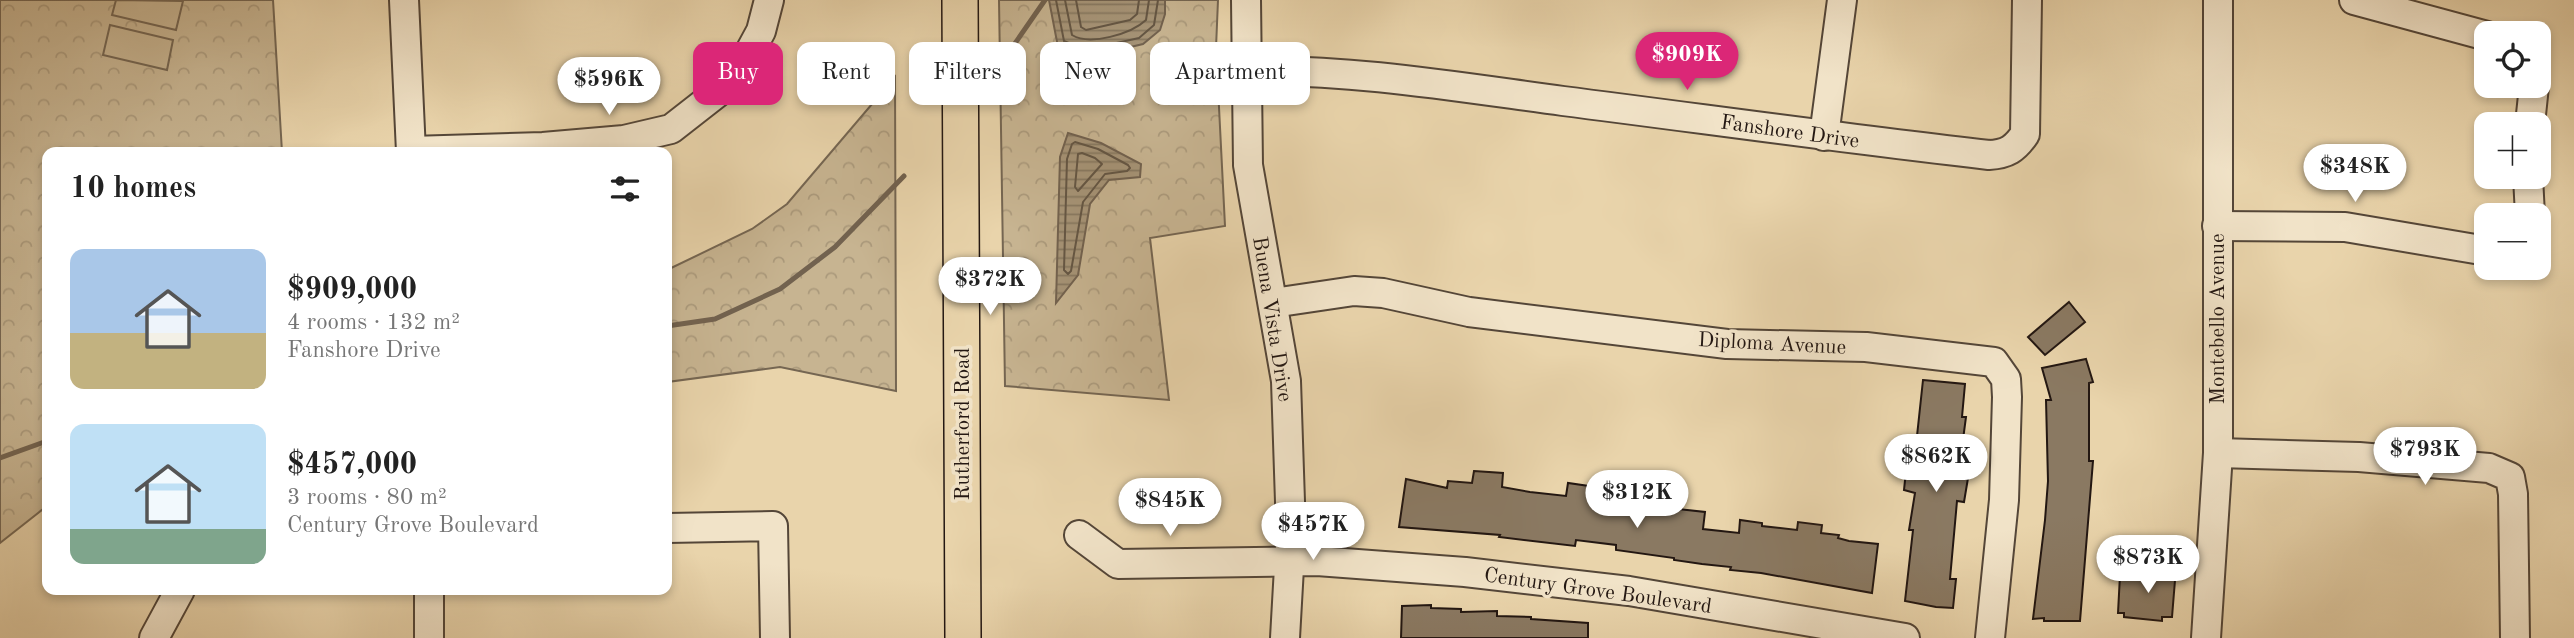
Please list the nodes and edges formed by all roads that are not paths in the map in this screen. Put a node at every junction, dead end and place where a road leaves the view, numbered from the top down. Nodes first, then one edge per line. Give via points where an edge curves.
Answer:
1 (404, 0) edge
2 (769, 0) edge
3 (960, 0) edge
4 (1246, 0) edge
5 (1842, 0) edge
6 (2027, 0) edge
7 (2218, 0) edge
8 (2354, 0) edge
9 (2474, 32) edge
10 (1247, 42) edge
11 (1310, 70) edge
12 (1247, 105) edge
13 (1824, 136) junction
14 (411, 147) edge
15 (543, 147) edge
16 (2217, 226) junction
17 (2474, 249) edge
18 (1273, 303) junction
19 (2218, 453) junction
20 (672, 528) edge
21 (1079, 536) dead end
22 (1289, 560) junction
23 (177, 595) edge
24 (429, 595) edge
25 (154, 638) edge
26 (429, 638) edge
27 (775, 638) edge
28 (963, 638) edge
29 (1284, 638) edge
30 (1905, 638) edge
31 (1990, 638) edge
32 (2206, 638) edge
33 (2515, 638) edge

1 - 14 street
2 - 15 street via 761,32 735,79 671,129 624,140
3 - 28 main road, Rutherford Road
4 - 10 street, Buena Vista Drive
5 - 13 street
6 - 13 street, Fanshore Drive via 2025,134 2006,154
7 - 16 street, Montebello Avenue
8 - 9 street
11 - 13 street, Fanshore Drive
12 - 18 street, Buena Vista Drive via 1248,164
16 - 17 street via 2345,227
16 - 19 street, Montebello Avenue
18 - 22 street, Buena Vista Drive via 1286,381
18 - 31 street, Diploma Avenue via 1342,292 1383,292 1469,312 1727,344 1866,346 1994,362 2007,379 2007,397 2004,500
19 - 32 street, Montebello Avenue
19 - 33 street via 2359,457 2490,468 2510,477
20 - 27 street via 774,526
21 - 22 street, Century Grove Boulevard via 1118,564
22 - 29 street, Buena Vista Drive
22 - 30 street, Century Grove Boulevard via 1465,572 1615,590
23 - 25 street
24 - 26 street

